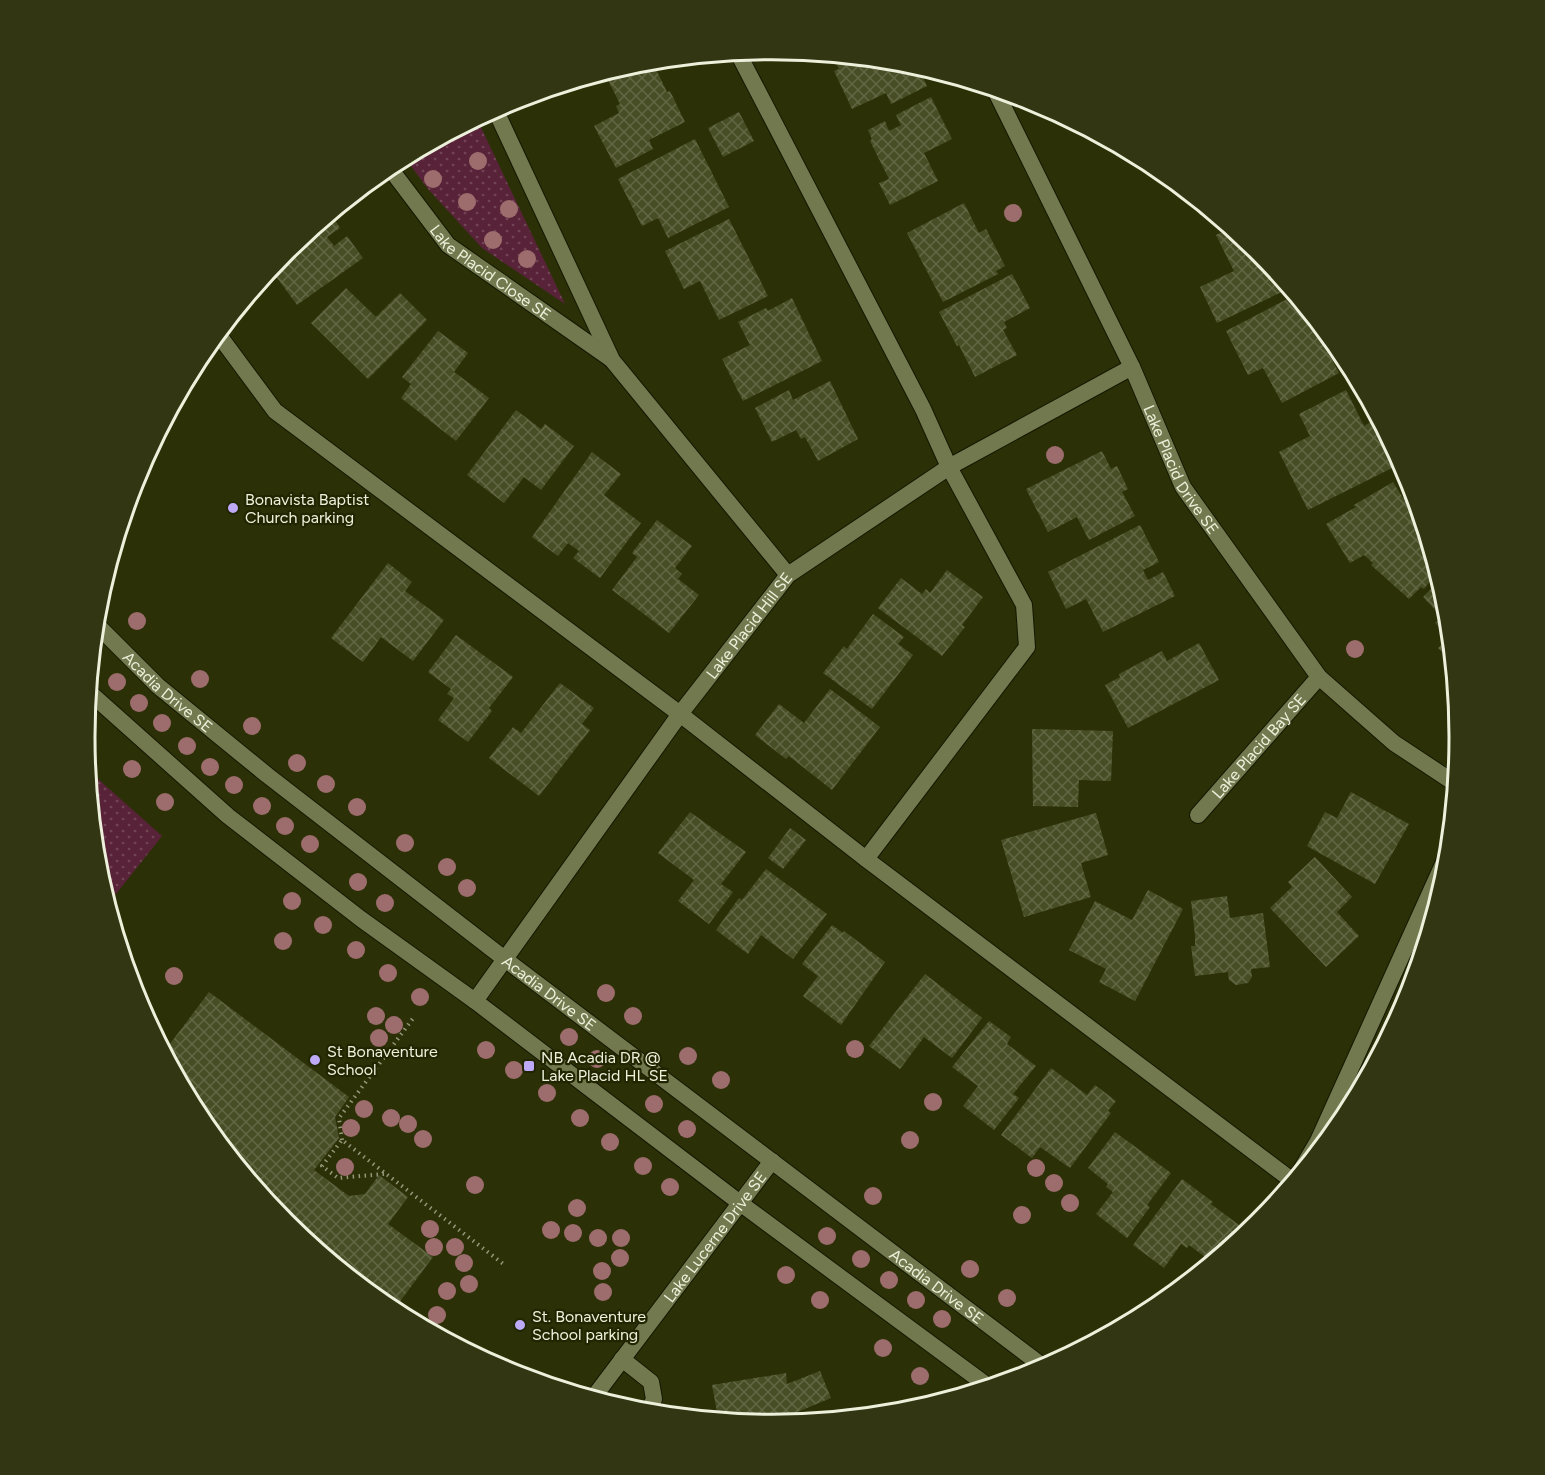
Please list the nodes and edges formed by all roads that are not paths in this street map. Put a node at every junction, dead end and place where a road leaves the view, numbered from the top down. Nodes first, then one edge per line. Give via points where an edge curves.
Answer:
1 (742, 61) edge
2 (1000, 100) edge
3 (499, 118) edge
4 (395, 175) edge
5 (223, 341) edge
6 (612, 360) junction
7 (1132, 367) junction
8 (950, 467) junction
9 (788, 575) junction
10 (104, 632) edge
11 (1319, 677) junction
12 (96, 698) edge
13 (680, 714) junction
14 (1449, 779) edge
15 (1198, 815) dead end
16 (866, 859) junction
17 (1433, 886) edge
18 (506, 960) junction
19 (475, 1001) junction
20 (1321, 1135) edge
21 (772, 1161) junction
22 (1288, 1177) edge
23 (741, 1203) junction
24 (622, 1359) junction
25 (1036, 1361) edge
26 (982, 1382) edge
27 (597, 1392) edge
28 (652, 1404) edge

1 - 8 street
2 - 7 street, Lake Placid Drive SE
3 - 6 street, Lake Placid Close SE
4 - 6 street, Lake Placid Close SE via 448,245
5 - 13 street via 275,411
6 - 9 street, Lake Placid Close SE
7 - 8 street, Lake Placid Hill SE
7 - 11 street, Lake Placid Drive SE via 1183,487
8 - 9 street, Lake Placid Hill SE
8 - 16 street via 1024,605 1027,647
9 - 13 street, Lake Placid Hill SE
10 - 18 street, Acadia Drive SE via 158,686 240,753
11 - 14 street, Lake Placid Drive SE via 1394,743
11 - 15 street, Lake Placid Bay SE
12 - 19 street via 228,816
13 - 16 street
13 - 18 street, Lake Placid Hill SE
16 - 22 street
17 - 20 street
18 - 19 street, Lake Placid Hill SE
18 - 21 street, Acadia Drive SE
19 - 23 street
21 - 23 street, Lake Lucerne Drive SE
21 - 25 street, Acadia Drive SE
23 - 24 street, Lake Lucerne Drive SE
23 - 26 street
24 - 27 street, Lake Lucerne Drive SE
24 - 28 street via 651,1382

